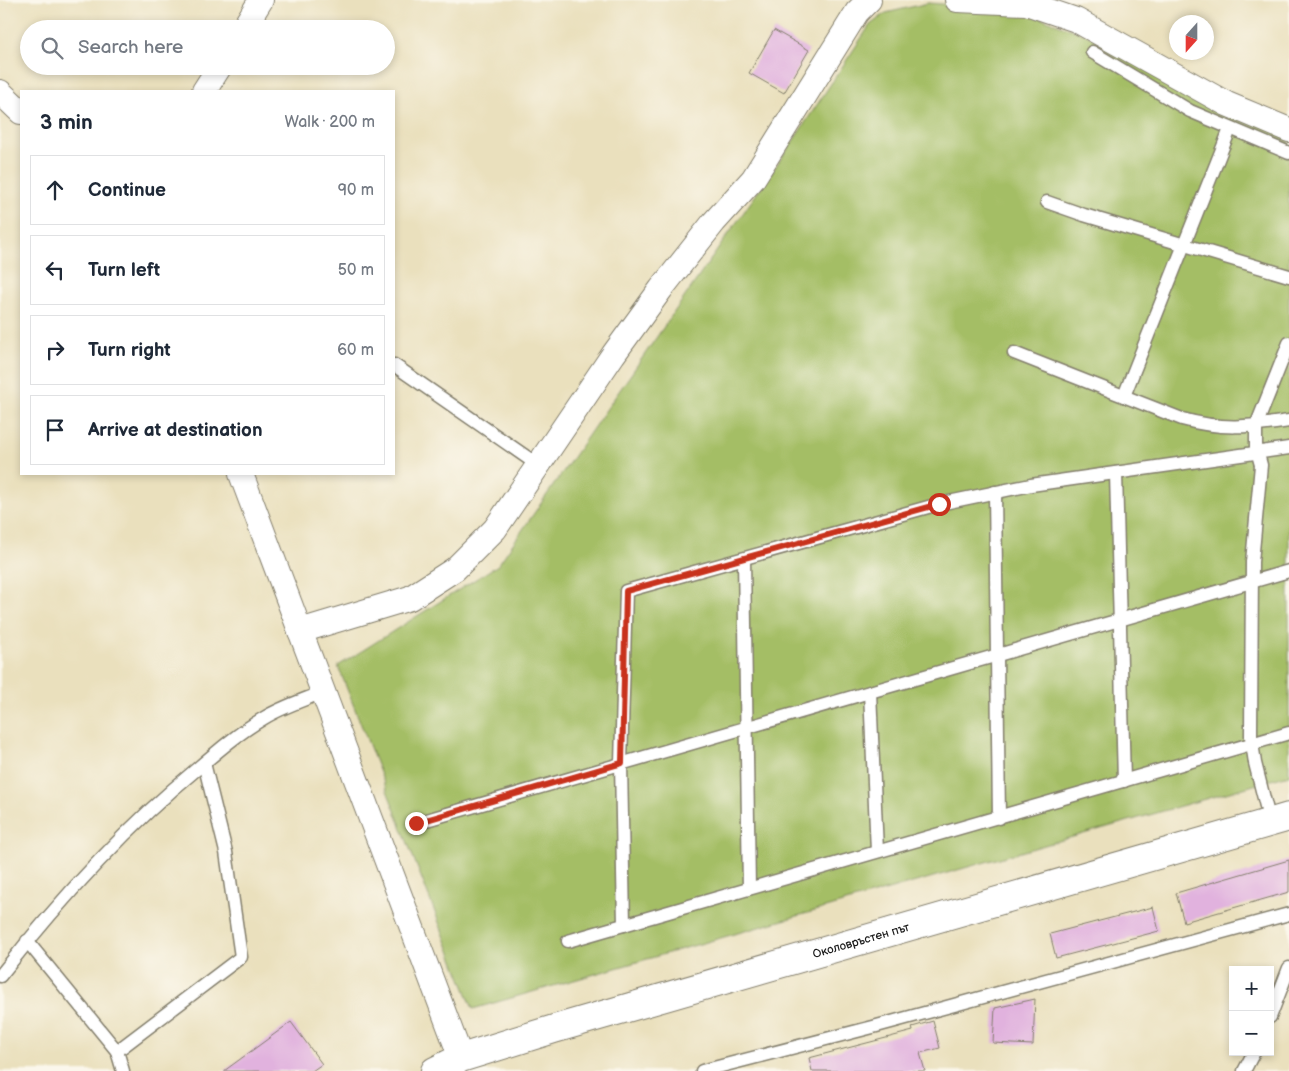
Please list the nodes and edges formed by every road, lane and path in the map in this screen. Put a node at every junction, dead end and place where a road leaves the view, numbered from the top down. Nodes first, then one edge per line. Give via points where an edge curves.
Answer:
1 (261, 0) edge
2 (869, 0) edge
3 (957, 0) edge
4 (249, 20) edge
5 (1092, 52) dead end
6 (214, 75) edge
7 (205, 90) edge
8 (0, 92) edge
9 (20, 111) edge
10 (1230, 130) junction
11 (1289, 130) edge
12 (1289, 153) edge
13 (1047, 202) dead end
14 (1184, 245) junction
15 (1289, 276) edge
16 (1289, 343) edge
17 (1014, 353) dead end
18 (395, 366) edge
19 (1124, 396) junction
20 (1289, 421) edge
21 (1256, 426) junction
22 (1289, 448) edge
23 (1258, 452) junction
24 (538, 465) junction
25 (1116, 473) junction
26 (241, 475) edge
27 (995, 492) junction
28 (744, 559) junction
29 (1289, 571) edge
30 (1252, 582) junction
31 (1120, 620) junction
32 (300, 631) junction
33 (997, 655) junction
34 (323, 692) junction
35 (870, 692) junction
36 (747, 727) junction
37 (1289, 733) edge
38 (1252, 744) junction
39 (204, 763) junction
40 (622, 763) junction
41 (1124, 781) junction
42 (999, 818) junction
43 (1280, 819) edge
44 (416, 823) dead end
45 (877, 851) junction
46 (749, 888) junction
47 (1289, 914) edge
48 (624, 925) junction
49 (27, 941) junction
50 (568, 941) dead end
51 (1289, 968) edge
52 (0, 976) edge
53 (1272, 1011) edge
54 (117, 1051) junction
55 (1252, 1056) edge
56 (444, 1067) edge
57 (123, 1071) edge
58 (702, 1071) edge
59 (1244, 1071) edge

1 - 4 street
2 - 24 street via 857,12 753,179 714,222 661,290
3 - 11 street via 1026,3 1076,20 1227,104
5 - 10 lane via 1190,111
6 - 7 street
8 - 9 street
10 - 12 lane
10 - 14 lane
13 - 14 lane
14 - 15 lane
14 - 19 lane
16 - 21 lane
17 - 19 lane
18 - 24 lane
19 - 21 lane via 1207,426
20 - 21 lane
21 - 23 lane
22 - 23 lane
23 - 25 lane
23 - 30 lane via 1261,465
24 - 32 street via 495,529 455,569 410,598
25 - 27 lane
25 - 31 lane
26 - 32 street
27 - 28 lane via 939,504
27 - 33 lane
28 - 36 lane
28 - 40 lane via 626,591
29 - 30 lane
30 - 31 lane
30 - 38 lane
31 - 33 lane
31 - 41 lane
32 - 34 street
33 - 35 lane
33 - 42 lane
34 - 39 lane via 265,717
34 - 56 street
35 - 36 lane
35 - 45 lane
36 - 40 lane
36 - 46 lane
37 - 38 lane
38 - 41 lane
38 - 43 lane
39 - 49 lane via 169,792 90,870
39 - 54 lane via 226,852 241,957
40 - 44 lane
40 - 48 lane
41 - 42 lane
42 - 45 lane
43 - 56 street, Околовръстен път
45 - 46 lane
46 - 48 lane
47 - 58 lane
48 - 50 lane
49 - 52 lane
49 - 54 lane
51 - 53 lane
54 - 57 lane
55 - 59 lane

